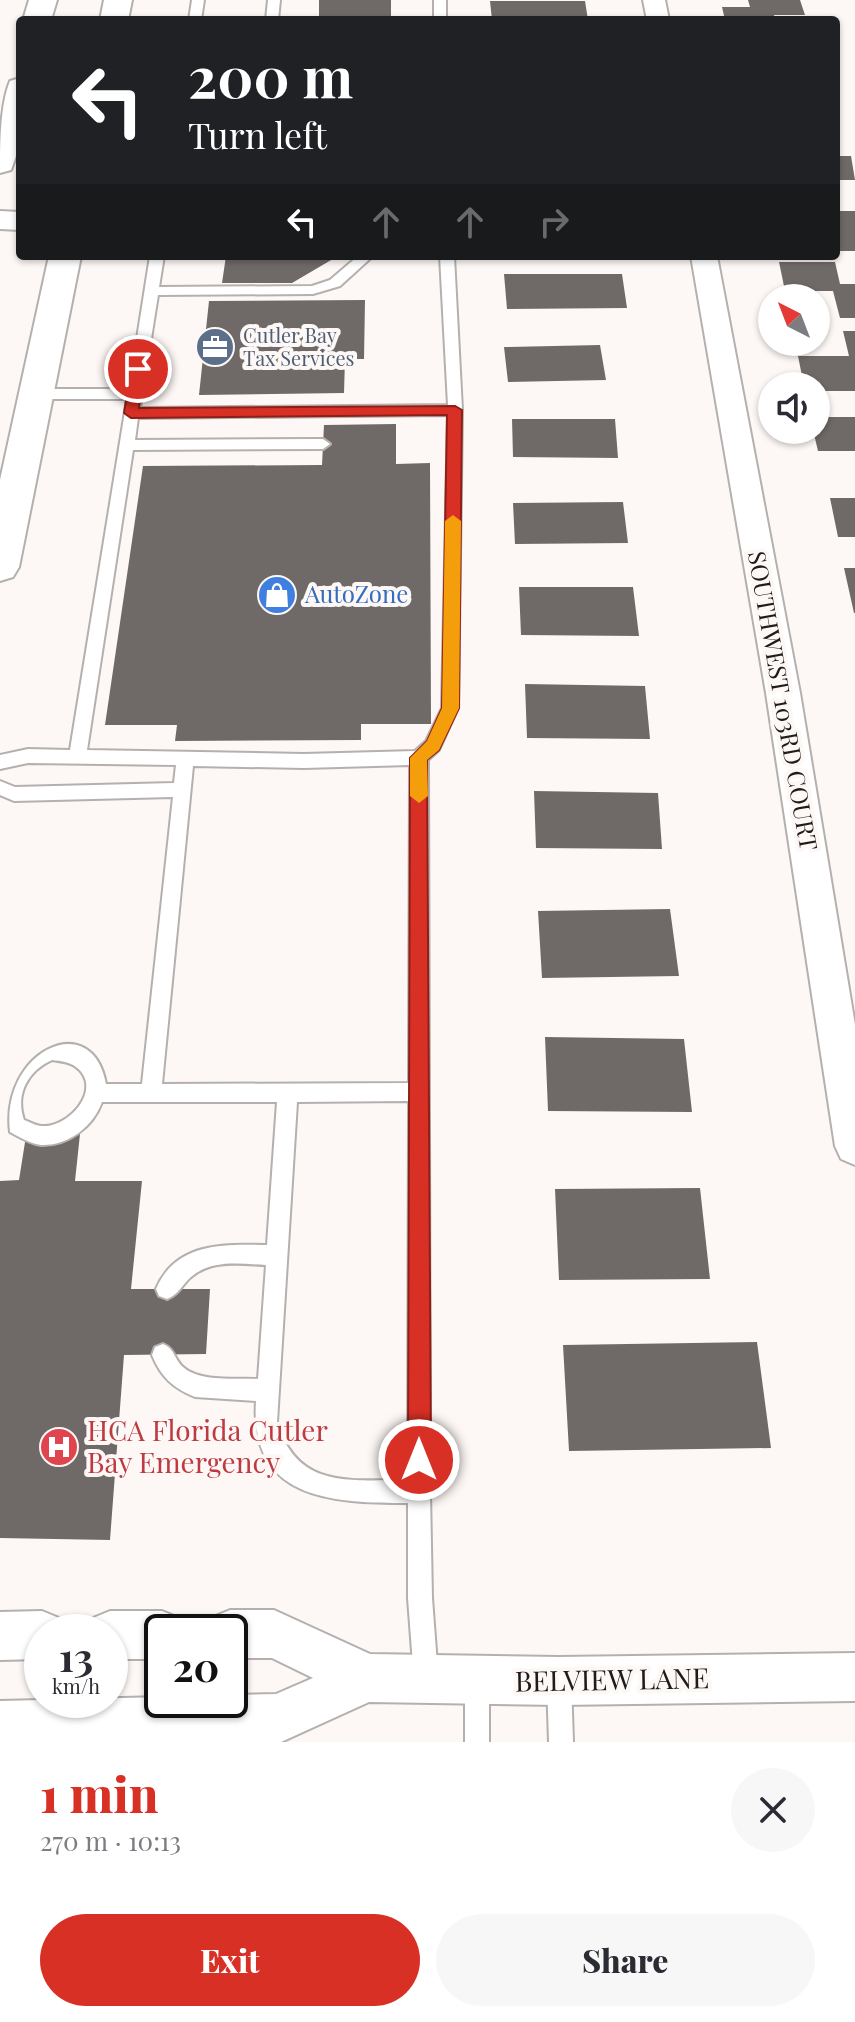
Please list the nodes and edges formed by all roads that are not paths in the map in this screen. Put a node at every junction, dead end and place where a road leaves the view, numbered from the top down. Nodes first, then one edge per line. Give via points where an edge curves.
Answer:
1 (16, 102) edge
2 (0, 164) edge
3 (64, 260) edge
4 (156, 260) edge
5 (361, 260) edge
6 (447, 260) edge
7 (705, 260) edge
8 (151, 291) junction
9 (36, 394) junction
10 (134, 394) junction
11 (455, 410) junction
12 (131, 413) junction
13 (323, 438) dead end
14 (126, 439) junction
15 (0, 567) edge
16 (77, 758) junction
17 (419, 758) junction
18 (185, 760) junction
19 (0, 762) edge
20 (0, 788) edge
21 (182, 790) junction
22 (420, 1092) junction
23 (97, 1093) junction
24 (151, 1093) junction
25 (288, 1093) junction
26 (855, 1146) edge
27 (275, 1255) junction
28 (167, 1289) dead end
29 (163, 1355) dead end
30 (267, 1391) junction
31 (419, 1491) junction
32 (248, 1634) edge
33 (24, 1635) edge
34 (0, 1636) edge
35 (855, 1677) edge
36 (368, 1678) junction
37 (426, 1678) junction
38 (477, 1680) junction
39 (559, 1681) junction
40 (0, 1726) edge
41 (477, 1742) edge
42 (561, 1742) edge

1 - 2 highway
3 - 9 highway
4 - 8 lane
5 - 8 lane via 335,283 313,290
6 - 11 lane
7 - 26 street, SOUTHWEST 103RD COURT via 783,693
8 - 10 lane
9 - 10 lane
9 - 15 highway
10 - 12 lane
11 - 12 lane
11 - 17 lane via 450,708 433,745
12 - 14 lane
13 - 14 lane
14 - 16 lane
16 - 18 lane
16 - 19 lane via 28,756
17 - 18 lane
17 - 22 lane
18 - 21 lane
20 - 21 lane via 14,794
21 - 24 lane
22 - 25 lane
22 - 31 lane
23 - 23 lane via 91,1067 67,1052 52,1051 36,1055 12,1073 3,1100 6,1113 26,1132 56,1134 83,1119
23 - 24 lane
24 - 25 lane
25 - 27 lane
27 - 28 lane via 194,1259
27 - 30 lane
29 - 30 lane via 175,1375 195,1386
30 - 31 lane via 270,1445 283,1466 303,1482 329,1489
31 - 37 lane
32 - 36 street, BELVIEW LANE via 274,1634
33 - 34 street
35 - 39 street, BELVIEW LANE
36 - 37 street, BELVIEW LANE
36 - 40 street, BELVIEW LANE via 277,1719
37 - 38 street, BELVIEW LANE
38 - 39 street, BELVIEW LANE
38 - 41 lane
39 - 42 lane

